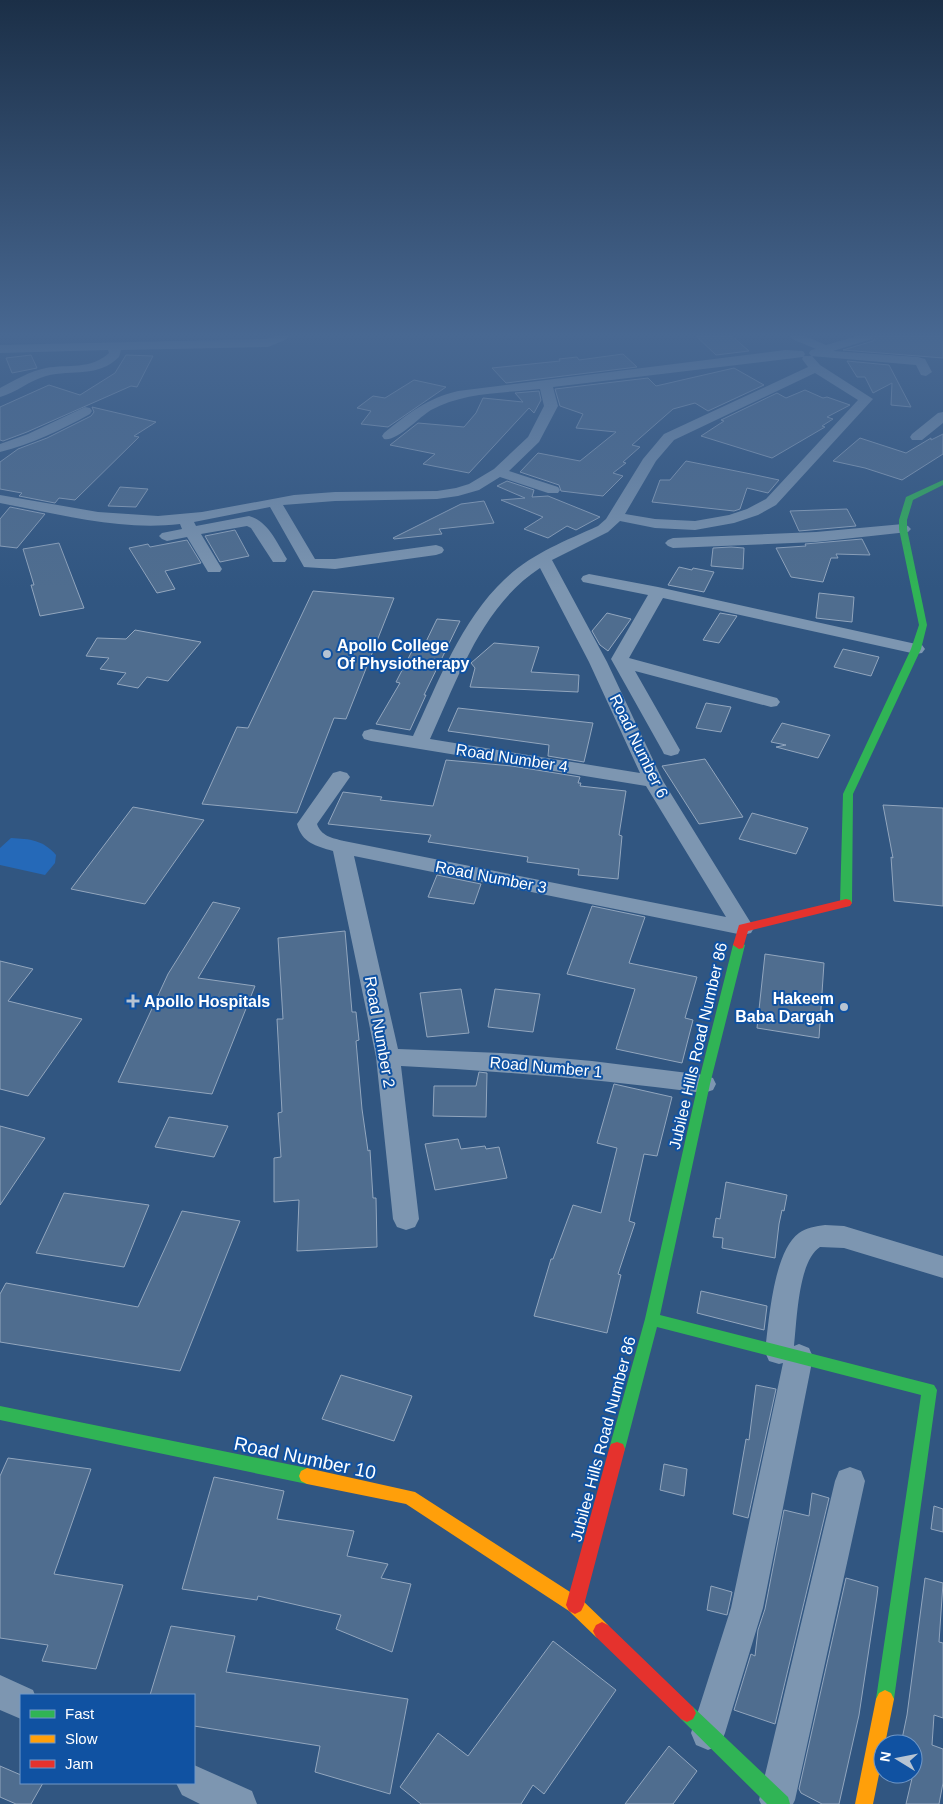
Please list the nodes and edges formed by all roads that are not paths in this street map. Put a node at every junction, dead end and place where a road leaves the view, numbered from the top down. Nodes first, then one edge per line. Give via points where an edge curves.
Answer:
1 (68, 420) edge
2 (409, 420) edge
3 (544, 420) edge
4 (699, 420) edge
5 (846, 420) edge
6 (938, 420) edge
7 (390, 436) dead end
8 (917, 437) dead end
9 (0, 448) edge
10 (499, 472) junction
11 (943, 482) edge
12 (552, 490) dead end
13 (0, 499) edge
14 (274, 502) junction
15 (616, 516) junction
16 (188, 526) junction
17 (903, 529) junction
18 (167, 536) dead end
19 (673, 543) dead end
20 (300, 546) junction
21 (436, 550) dead end
22 (543, 558) junction
23 (214, 569) dead end
24 (589, 579) dead end
25 (658, 592) junction
26 (916, 649) junction
27 (623, 662) junction
28 (771, 702) dead end
29 (371, 735) dead end
30 (419, 743) junction
31 (671, 750) dead end
32 (340, 777) dead end
33 (654, 781) junction
34 (342, 847) junction
35 (742, 928) junction
36 (388, 1057) junction
37 (704, 1084) junction
38 (406, 1219) dead end
39 (943, 1267) edge
40 (652, 1319) junction
41 (789, 1355) junction
42 (0, 1414) edge
43 (850, 1481) dead end
44 (575, 1605) junction
45 (0, 1692) edge
46 (20, 1702) edge
47 (708, 1733) junction
48 (195, 1783) edge
49 (779, 1802) edge
50 (239, 1804) edge
51 (864, 1804) edge

1 - 9 street via 34,438
2 - 7 street
3 - 10 street via 534,439
4 - 15 street via 669,437 650,459
5 - 15 street via 771,502 735,519 676,527
6 - 8 street
10 - 12 street
10 - 14 street via 474,487 444,494
11 - 17 street, Jubilee Hills Road Number 86 via 910,499
13 - 16 street via 115,519
14 - 16 street
14 - 20 street
15 - 22 street via 603,529
16 - 18 street
16 - 20 street via 252,522 276,555
16 - 23 street
17 - 19 street via 816,537
17 - 26 street, Jubilee Hills Road Number 86 via 923,625
20 - 21 street via 310,564 335,564
22 - 30 street via 510,582 484,614
22 - 33 street, Road Number 6 via 598,662
24 - 25 street
25 - 26 street
25 - 27 street via 621,655
26 - 35 street, Jubilee Hills Road Number 86 via 848,794 847,903
27 - 28 street
27 - 31 street
29 - 30 street, Road Number 4
30 - 33 street, Road Number 4
32 - 34 street, Road Number 3 via 307,824 313,838
33 - 35 street, Road Number 6
34 - 35 street, Road Number 3
34 - 36 street, Road Number 2
35 - 37 street, Jubilee Hills Road Number 86
36 - 37 street, Road Number 1 via 501,1062
36 - 38 street, Road Number 2
37 - 40 street, Jubilee Hills Road Number 86
39 - 41 street via 844,1237 830,1235 806,1242 792,1266
40 - 41 street
40 - 44 street, Jubilee Hills Road Number 86
41 - 47 street via 747,1608
41 - 51 street via 929,1390 883,1715
42 - 44 street, Road Number 10 via 409,1497
43 - 49 street
44 - 47 street, Road Number 10
45 - 46 street
47 - 49 street, Road Number 10
48 - 50 street

